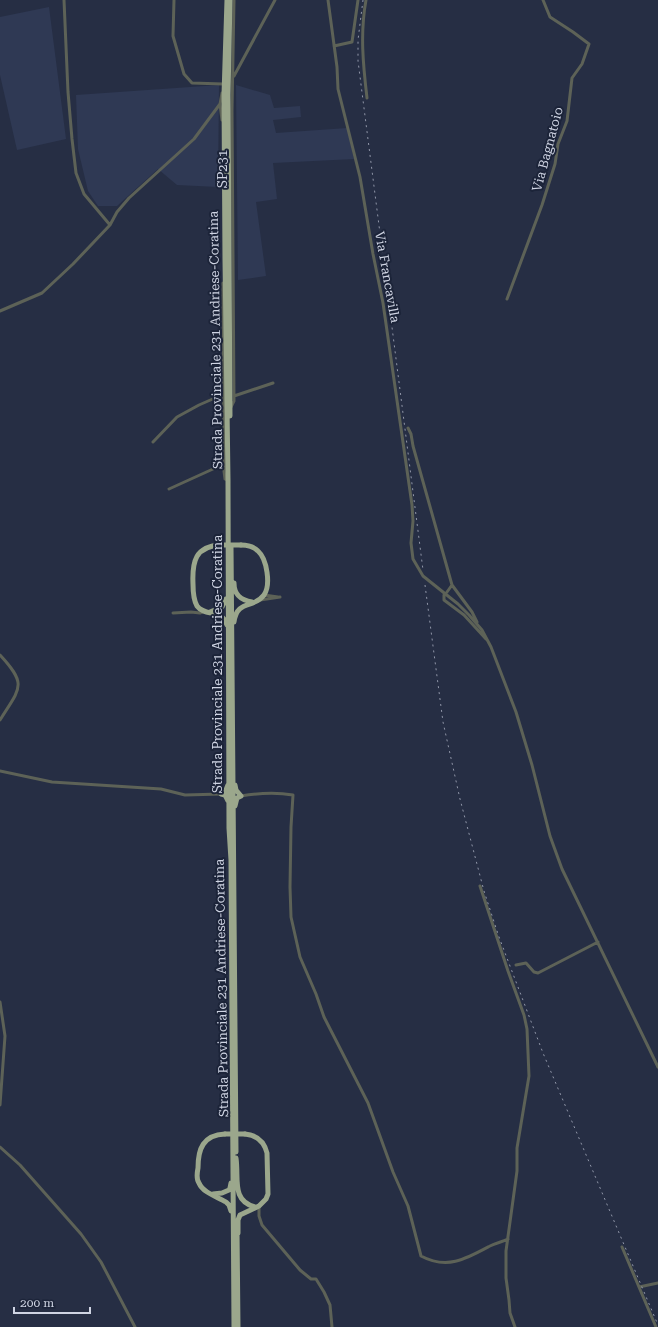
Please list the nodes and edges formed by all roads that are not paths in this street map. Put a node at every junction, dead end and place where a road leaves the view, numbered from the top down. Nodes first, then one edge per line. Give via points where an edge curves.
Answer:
1 (64, 0) edge
2 (174, 0) edge
3 (226, 0) edge
4 (230, 0) edge
5 (234, 0) edge
6 (275, 0) edge
7 (328, 0) edge
8 (358, 0) edge
9 (366, 0) edge
10 (543, 0) edge
11 (334, 46) junction
12 (233, 59) junction
13 (242, 61) junction
14 (225, 66) junction
15 (233, 77) junction
16 (223, 84) junction
17 (367, 98) dead end
18 (220, 104) junction
19 (110, 225) junction
20 (507, 299) dead end
21 (0, 312) edge
22 (273, 383) dead end
23 (224, 394) junction
24 (234, 396) junction
25 (230, 410) junction
26 (408, 428) dead end
27 (153, 442) dead end
28 (224, 464) junction
29 (228, 480) junction
30 (169, 489) dead end
31 (231, 561) junction
32 (452, 585) junction
33 (267, 586) junction
34 (447, 592) dead end
35 (227, 594) junction
36 (264, 595) junction
37 (444, 595) dead end
38 (273, 597) junction
39 (260, 600) junction
40 (196, 602) junction
41 (253, 603) junction
42 (199, 608) junction
43 (191, 612) junction
44 (207, 612) junction
45 (471, 613) junction
46 (173, 614) dead end
47 (231, 626) junction
48 (227, 638) junction
49 (487, 640) junction
50 (0, 655) edge
51 (0, 720) edge
52 (232, 746) junction
53 (228, 756) junction
54 (0, 771) edge
55 (221, 794) junction
56 (241, 796) junction
57 (231, 827) junction
58 (480, 886) dead end
59 (598, 942) junction
60 (516, 965) dead end
61 (0, 1002) edge
62 (658, 1067) edge
63 (0, 1105) edge
64 (0, 1147) edge
65 (235, 1158) junction
66 (212, 1194) junction
67 (257, 1206) junction
68 (508, 1239) junction
69 (622, 1247) dead end
70 (235, 1248) junction
71 (658, 1283) edge
72 (639, 1287) junction
73 (135, 1327) edge
74 (234, 1327) edge
75 (238, 1327) edge
76 (332, 1327) edge
77 (515, 1327) edge
78 (656, 1327) edge

1 - 19 street via 68,92 76,173 84,194
2 - 16 street via 173,36 184,74 192,84
3 - 14 highway, Strada Provinciale 231 Andriese-Coratina / SP231
4 - 25 highway, Strada Provinciale 231 Andriese-Coratina / SP231
5 - 12 street, SP231
6 - 13 street
7 - 11 street, Via Francavilla
8 - 11 street via 352,42
9 - 17 street via 362,44
10 - 20 street, Via Bagnatoio via 550,17 590,44 582,64 572,78 567,121 558,144 556,164
11 - 45 street, Via Francavilla via 338,89 360,177 383,303 403,433 414,559 423,576
12 - 13 street via 236,62
12 - 15 street, SP231
13 - 15 street
14 - 16 street
14 - 29 highway, Strada Provinciale 231 Andriese-Coratina / SP231
15 - 24 street, SP231
16 - 18 street
18 - 19 street via 194,139 129,198
18 - 23 street
19 - 21 street via 42,293
22 - 24 street
23 - 27 street via 177,417
23 - 28 street
24 - 25 street, SP231
25 - 31 highway, Strada Provinciale 231 Andriese-Coratina / SP231
26 - 32 street
28 - 29 street via 224,477
28 - 30 street
29 - 35 highway, Strada Provinciale 231 Andriese-Coratina / SP231
31 - 41 highway via 236,593 243,600
31 - 47 highway, Strada Provinciale 231 Andriese-Coratina / SP231
32 - 34 street
32 - 45 street
33 - 36 highway
33 - 38 street
33 - 40 highway, bridge via 267,568 262,555 253,547 208,547 202,550 194,562
35 - 44 highway via 222,607
35 - 48 highway, Strada Provinciale 231 Andriese-Coratina / SP231
36 - 38 street
36 - 39 highway
37 - 49 street via 444,600 464,615
38 - 39 street
39 - 41 highway
40 - 42 highway
40 - 43 street
41 - 47 highway via 240,607
42 - 43 street
42 - 44 highway
43 - 44 street
43 - 46 street
44 - 48 highway via 215,613 224,619
45 - 49 street
47 - 52 highway, Strada Provinciale 231 Andriese-Coratina / SP231
48 - 53 highway, Strada Provinciale 231 Andriese-Coratina / SP231
49 - 59 street via 516,712 554,849
50 - 51 street via 12,668 19,683
52 - 56 highway via 235,788
52 - 57 highway, Strada Provinciale 231 Andriese-Coratina / SP231
53 - 55 highway via 228,786
53 - 57 highway, Strada Provinciale 231 Andriese-Coratina / SP231
54 - 55 street via 52,782 161,789 185,795
55 - 57 highway via 228,799
56 - 57 highway via 235,803 235,823
56 - 68 street via 268,793 293,795 291,917 300,957 324,1017 368,1103 408,1206 420,1256 438,1262 452,1263 474,1256
57 - 65 highway, Strada Provinciale 231 Andriese-Coratina / SP231 via 235,874
58 - 68 street via 527,1029 529,1076 517,1148 517,1171
59 - 60 street via 538,972 534,972 526,963
59 - 62 street
61 - 63 street via 5,1036
64 - 73 street via 20,1165 101,1262
65 - 66 highway via 231,1166 230,1188 222,1193
65 - 67 highway via 239,1194 246,1204
65 - 70 highway, Strada Provinciale 231 Andriese-Coratina / SP231
66 - 67 highway, bridge via 203,1189 197,1178 198,1155 203,1144 213,1136 225,1134 254,1136 263,1143 267,1153 268,1194
66 - 70 highway via 226,1202 230,1208 231,1236
67 - 70 highway via 242,1213 238,1218
67 - 76 street via 262,1225 300,1270 316,1280 324,1292 330,1305
68 - 77 street via 506,1278 510,1313
69 - 72 street
70 - 74 highway, Strada Provinciale 231 Andriese-Coratina / SP231
70 - 75 highway, Strada Provinciale 231 Andriese-Coratina / SP231
71 - 72 street
72 - 78 street

